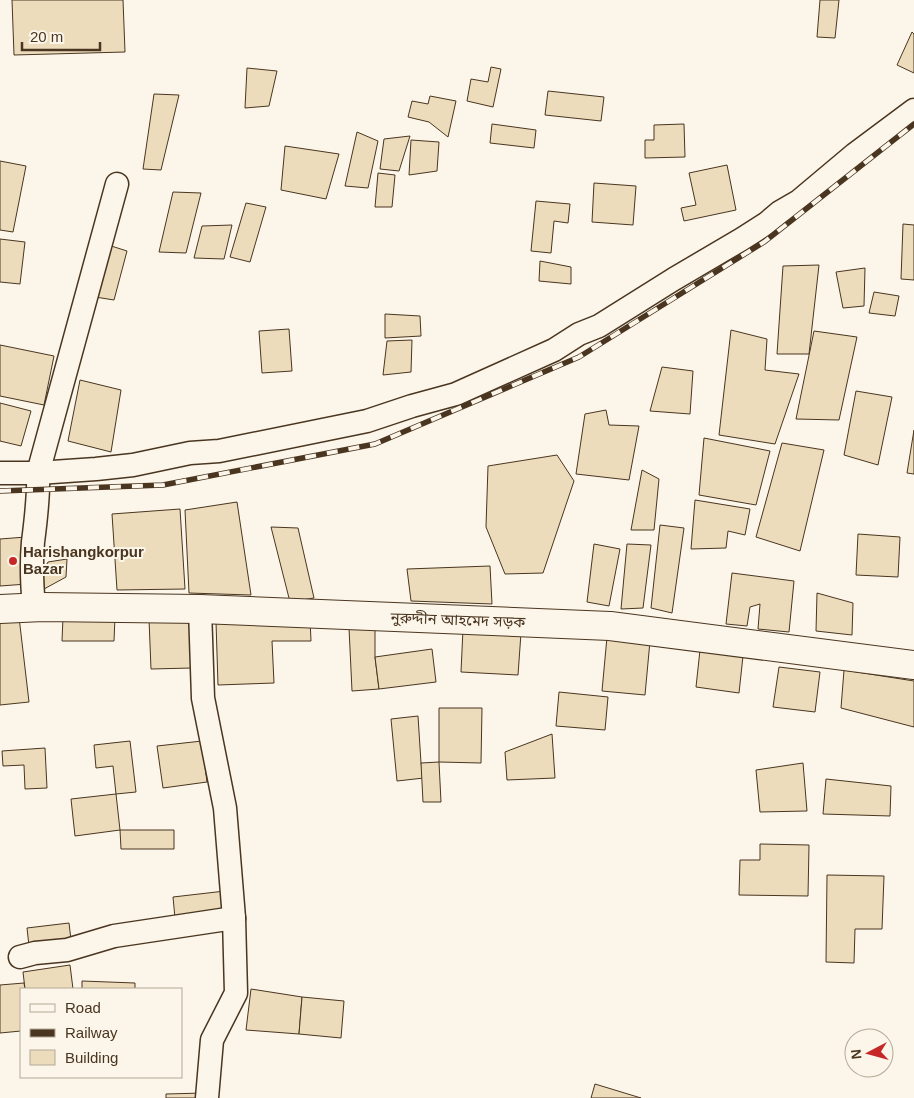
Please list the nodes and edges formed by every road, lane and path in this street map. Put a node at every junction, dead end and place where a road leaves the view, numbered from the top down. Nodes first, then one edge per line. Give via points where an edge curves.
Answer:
1 (914, 110) edge
2 (117, 184) dead end
3 (0, 473) edge
4 (38, 473) junction
5 (34, 607) junction
6 (0, 609) edge
7 (200, 609) junction
8 (914, 665) edge
9 (234, 918) junction
10 (20, 956) dead end
11 (207, 1098) edge

1 - 4 street via 799,201 742,239 599,326 456,394 367,421 219,451 190,453 132,465
2 - 4 street
3 - 4 street
4 - 5 street via 33,543
5 - 6 main road, নুরুদ্দীন আহমেদ সড়ক
5 - 7 main road, নুরুদ্দীন আহমেদ সড়ক
7 - 8 main road, নুরুদ্দীন আহমেদ সড়ক via 610,626
7 - 9 street via 203,698 225,808
9 - 10 street via 114,936 68,950
9 - 11 street via 236,993 212,1040

